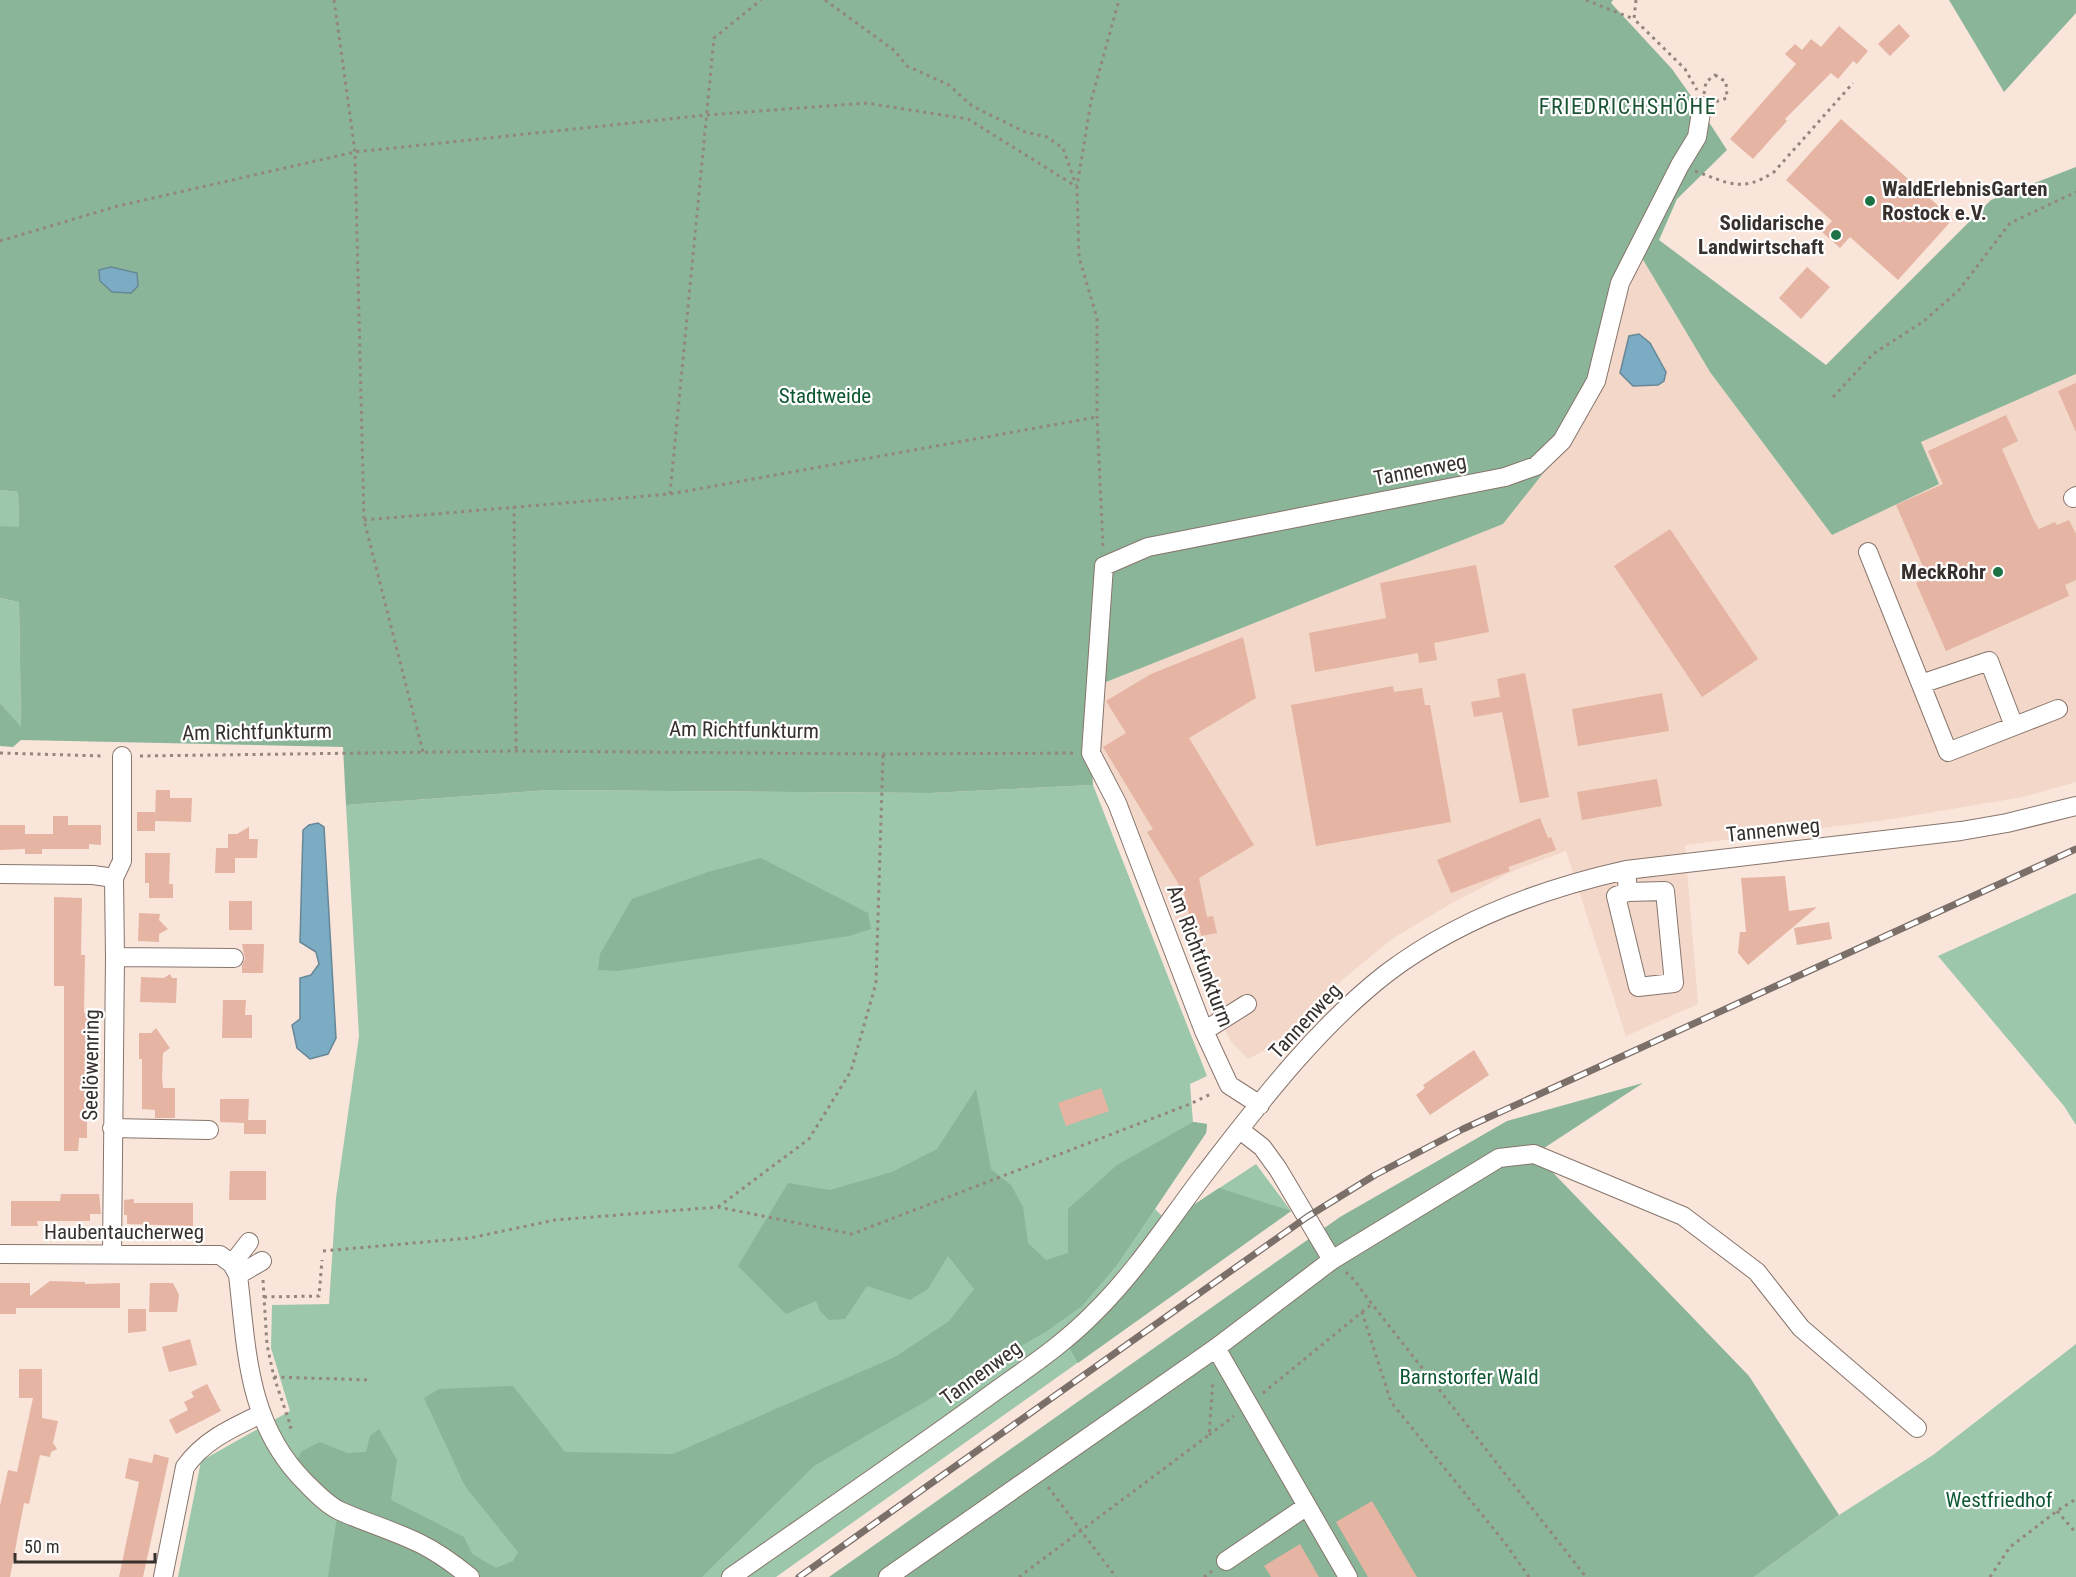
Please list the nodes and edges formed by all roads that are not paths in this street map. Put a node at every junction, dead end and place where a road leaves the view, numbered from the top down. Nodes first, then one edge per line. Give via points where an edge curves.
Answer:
1 (1702, 106) road end
2 (1868, 552) dead end
3 (1921, 684) junction
4 (2058, 709) dead end
5 (2014, 726) junction
6 (1090, 753) joint
7 (122, 756) road end
8 (2076, 806) edge
9 (1626, 870) junction
10 (0, 874) edge
11 (114, 878) junction
12 (1628, 892) junction
13 (115, 957) junction
14 (234, 958) dead end
15 (1247, 1004) dead end
16 (1204, 1031) junction
17 (1260, 1105) junction
18 (112, 1128) junction
19 (209, 1130) dead end
20 (1240, 1130) junction
21 (249, 1242) dead end
22 (112, 1253) junction
23 (0, 1254) edge
24 (1332, 1260) junction
25 (262, 1261) road end
26 (235, 1269) junction
27 (1216, 1348) junction
28 (261, 1413) junction
29 (1917, 1428) dead end
30 (1307, 1506) junction
31 (1226, 1561) dead end
32 (163, 1577) edge
33 (470, 1577) edge
34 (731, 1577) edge
35 (888, 1577) edge
36 (1348, 1577) edge

1 - 6 street, Tannenweg via 1697,137 1620,283 1596,381 1562,441 1536,466 1505,477 1148,547 1104,566
2 - 3 street
3 - 5 street via 1989,661
3 - 5 street via 1948,752
4 - 5 street
6 - 16 street, Am Richtfunkturm via 1117,803
7 - 11 street, Seelöwenring via 122,861
8 - 9 street, Tannenweg via 1961,831
9 - 12 street
9 - 17 street, Tannenweg via 1581,880 1512,904 1421,950 1361,994 1326,1027
10 - 11 street
11 - 13 street, Seelöwenring
12 - 12 street via 1616,896 1638,987 1674,982 1665,891
13 - 14 street
13 - 18 street, Seelöwenring
15 - 16 street
16 - 17 street, Am Richtfunkturm via 1229,1084
17 - 20 street, Tannenweg
18 - 19 street
18 - 22 street, Seelöwenring
20 - 24 street via 1263,1148 1278,1169
20 - 34 street, Tannenweg via 1114,1293 1065,1340
21 - 26 street
22 - 23 street, Haubentaucherweg
22 - 26 street, Haubentaucherweg via 220,1255
24 - 27 street
24 - 29 street via 1499,1158 1534,1154 1683,1216 1757,1272 1801,1328
25 - 26 street
26 - 28 street via 250,1377
27 - 30 street
27 - 35 street
28 - 32 street via 212,1439 186,1467
28 - 33 street via 292,1469 338,1510 420,1544
30 - 31 street
30 - 36 street

